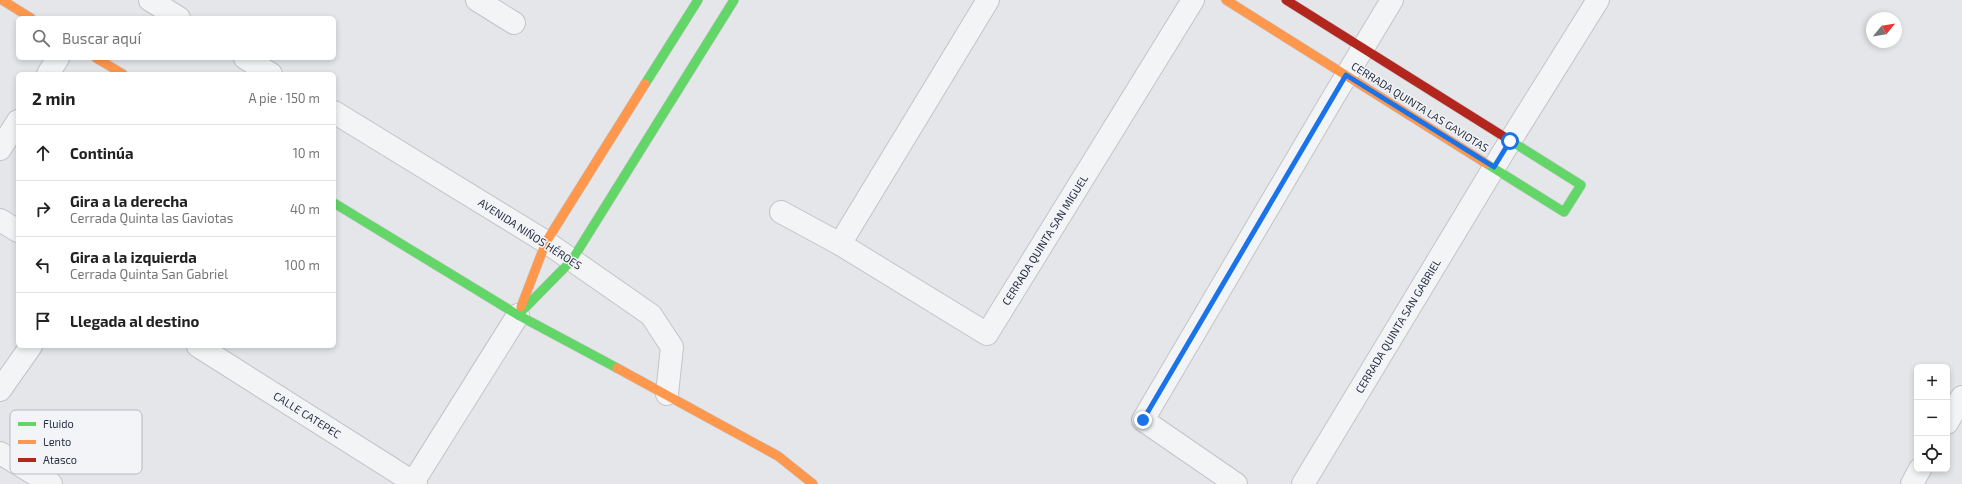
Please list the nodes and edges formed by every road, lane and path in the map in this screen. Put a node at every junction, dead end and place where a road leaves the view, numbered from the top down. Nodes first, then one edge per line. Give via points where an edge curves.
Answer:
1 (2, 0) edge
2 (150, 0) edge
3 (477, 0) edge
4 (698, 0) edge
5 (734, 0) edge
6 (988, 0) edge
7 (1193, 0) edge
8 (1226, 0) edge
9 (1286, 0) edge
10 (1392, 0) edge
11 (1598, 0) edge
12 (28, 16) edge
13 (177, 16) edge
14 (514, 23) dead end
15 (1362, 48) junction
16 (57, 60) edge
17 (99, 60) edge
18 (248, 60) edge
19 (49, 72) edge
20 (120, 72) edge
21 (268, 72) edge
22 (1346, 75) junction
23 (336, 113) edge
24 (16, 124) edge
25 (1510, 141) junction
26 (0, 149) edge
27 (1494, 167) junction
28 (336, 204) edge
29 (781, 212) dead end
30 (0, 220) edge
31 (16, 230) edge
32 (546, 242) junction
33 (840, 244) junction
34 (572, 260) junction
35 (518, 315) junction
36 (31, 348) edge
37 (201, 348) edge
38 (0, 390) edge
39 (667, 394) junction
40 (0, 453) edge
41 (10, 459) edge
42 (1918, 472) edge
43 (35, 474) edge
44 (414, 483) edge
45 (51, 484) edge
46 (813, 484) edge
47 (1236, 484) edge
48 (1303, 484) edge
49 (1912, 484) edge

1 - 12 street
2 - 13 street
3 - 14 street
4 - 32 street
5 - 34 street
6 - 33 street
7 - 33 street, CERRADA QUINTA SAN MIGUEL via 987,334
8 - 22 street, CERRADA QUINTA LAS GAVIOTAS
9 - 15 street, CERRADA QUINTA LAS GAVIOTAS
10 - 15 street
11 - 25 street, CERRADA QUINTA SAN GABRIEL
15 - 22 street
15 - 25 street, CERRADA QUINTA LAS GAVIOTAS
16 - 19 street
17 - 20 street
18 - 21 street
22 - 27 street, CERRADA QUINTA LAS GAVIOTAS
22 - 47 street via 1143,420
23 - 32 street, AVENIDA NIÑOS HÉROES
24 - 26 street
25 - 27 street, CERRADA QUINTA SAN GABRIEL
25 - 27 street, CERRADA QUINTA LAS GAVIOTAS via 1581,185 1564,212
27 - 48 street, CERRADA QUINTA SAN GABRIEL
28 - 35 street
29 - 33 street, CERRADA QUINTA SAN MIGUEL
30 - 31 street
32 - 34 street, AVENIDA NIÑOS HÉROES
32 - 35 street
34 - 35 street
34 - 39 street, AVENIDA NIÑOS HÉROES via 650,315 672,347
35 - 39 street
35 - 44 street
36 - 38 street
37 - 44 street, CALLE CATEPEC
39 - 46 street via 778,456
40 - 41 street
42 - 49 street
43 - 45 street

